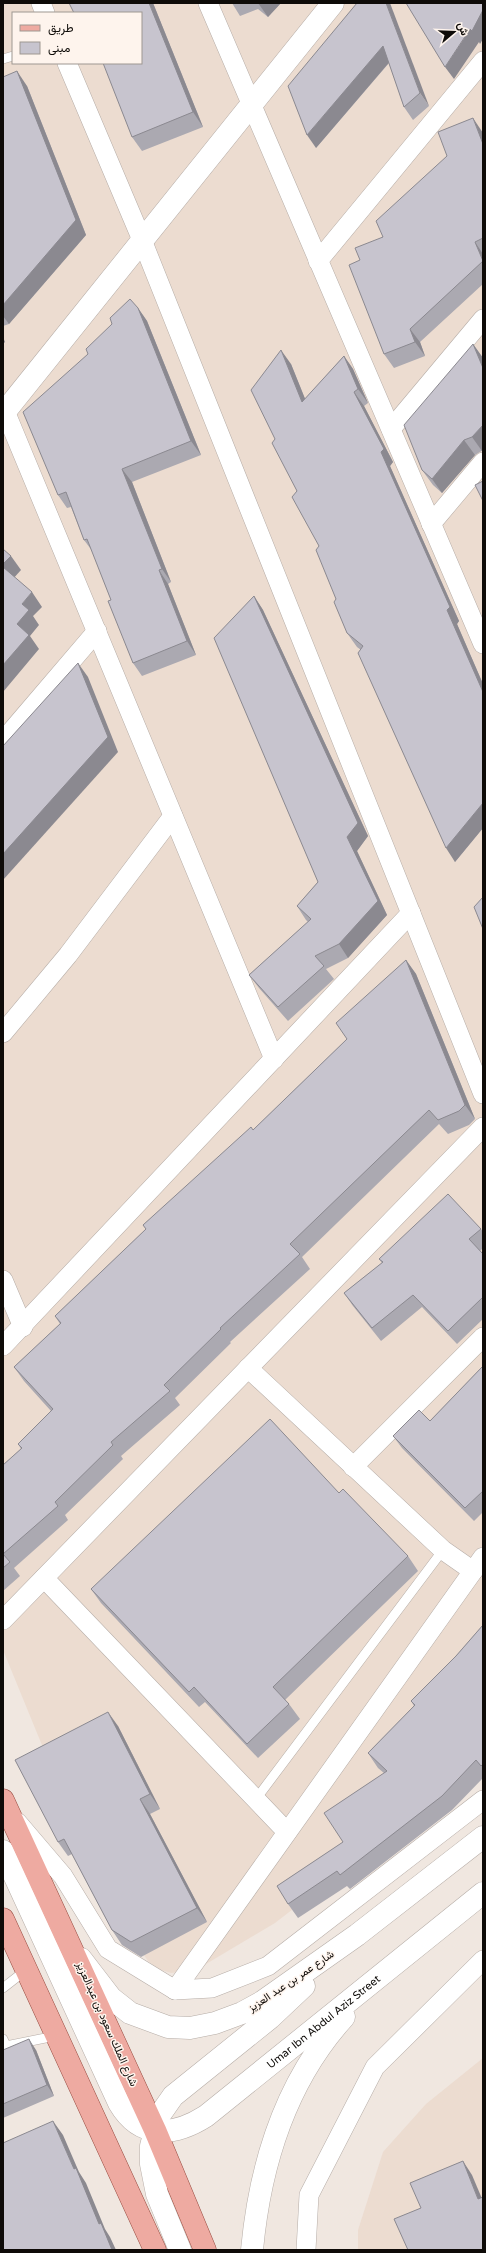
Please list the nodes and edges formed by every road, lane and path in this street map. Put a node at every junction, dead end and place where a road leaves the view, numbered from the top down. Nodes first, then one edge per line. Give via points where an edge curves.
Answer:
1 (208, 3) edge
2 (333, 3) edge
3 (66, 64) edge
4 (481, 71) edge
5 (252, 104) junction
6 (142, 240) junction
7 (318, 260) junction
8 (483, 319) edge
9 (4, 412) edge
10 (391, 429) junction
11 (483, 462) edge
12 (431, 524) junction
13 (97, 631) junction
14 (483, 644) edge
15 (3, 741) edge
16 (173, 816) junction
17 (411, 913) junction
18 (3, 1032) edge
19 (274, 1059) junction
20 (483, 1094) edge
21 (483, 1127) edge
22 (3, 1280) edge
23 (23, 1327) junction
24 (483, 1337) edge
25 (3, 1346) edge
26 (248, 1368) junction
27 (353, 1467) junction
28 (443, 1550) junction
29 (478, 1564) edge
30 (44, 1578) junction
31 (3, 1620) edge
32 (256, 1799) junction
33 (483, 1800) edge
34 (5, 1805) edge
35 (288, 1832) junction
36 (483, 1837) edge
37 (3, 1851) edge
38 (483, 1893) edge
39 (5, 1931) edge
40 (357, 1935) junction
41 (72, 1947) junction
42 (483, 1960) edge
43 (26, 1970) junction
44 (385, 1972) junction
45 (3, 1988) edge
46 (175, 1990) junction
47 (55, 2036) junction
48 (4, 2044) edge
49 (155, 2130) junction
50 (155, 2250) edge
51 (180, 2250) edge
52 (205, 2250) edge
53 (252, 2250) edge
54 (306, 2250) edge

1 - 5 street
2 - 5 main road
3 - 6 street
4 - 7 street
5 - 6 main road
5 - 7 street
6 - 9 main road
6 - 17 street
7 - 10 street
8 - 10 street
9 - 13 street
10 - 12 street
11 - 12 street
12 - 14 street
13 - 15 street
13 - 16 street
16 - 18 street via 68,955
16 - 19 street
17 - 19 street
17 - 20 street
19 - 23 street
21 - 26 street
22 - 23 street
23 - 25 street
24 - 27 street
26 - 27 street
26 - 30 street
27 - 28 street
28 - 29 street
28 - 32 lane
29 - 35 street
30 - 31 street
30 - 32 street
32 - 35 street
33 - 46 street via 268,1966 212,1988
34 - 41 main road, شارع الملك سعود بن عبدالعزيز
34 - 46 street via 64,1876 108,1949
35 - 46 street
36 - 40 main road, شارع عمر بن عبد العزيز
37 - 49 main road, Umar Ibn Abdul Aziz Street via 119,2103 127,2117 143,2127
38 - 44 main road, Umar Ibn Abdul Aziz Street
39 - 43 main road
40 - 41 main road, شارع عمر بن عبد العزيز via 262,2002 235,2016 190,2028 168,2027 130,2013 111,1998
40 - 49 main road via 270,2018 173,2096 159,2116
41 - 49 main road, شارع الملك سعود بن عبدالعزيز
42 - 54 street via 375,2067 309,2195
43 - 45 lane
43 - 47 main road
44 - 49 main road, Umar Ibn Abdul Aziz Street via 206,2116 177,2131
44 - 53 main road via 330,2033 304,2072 280,2122 259,2192
47 - 48 lane
47 - 50 main road
49 - 51 main road via 151,2146 151,2164 157,2194
49 - 52 main road, شارع الملك سعود بن عبدالعزيز

